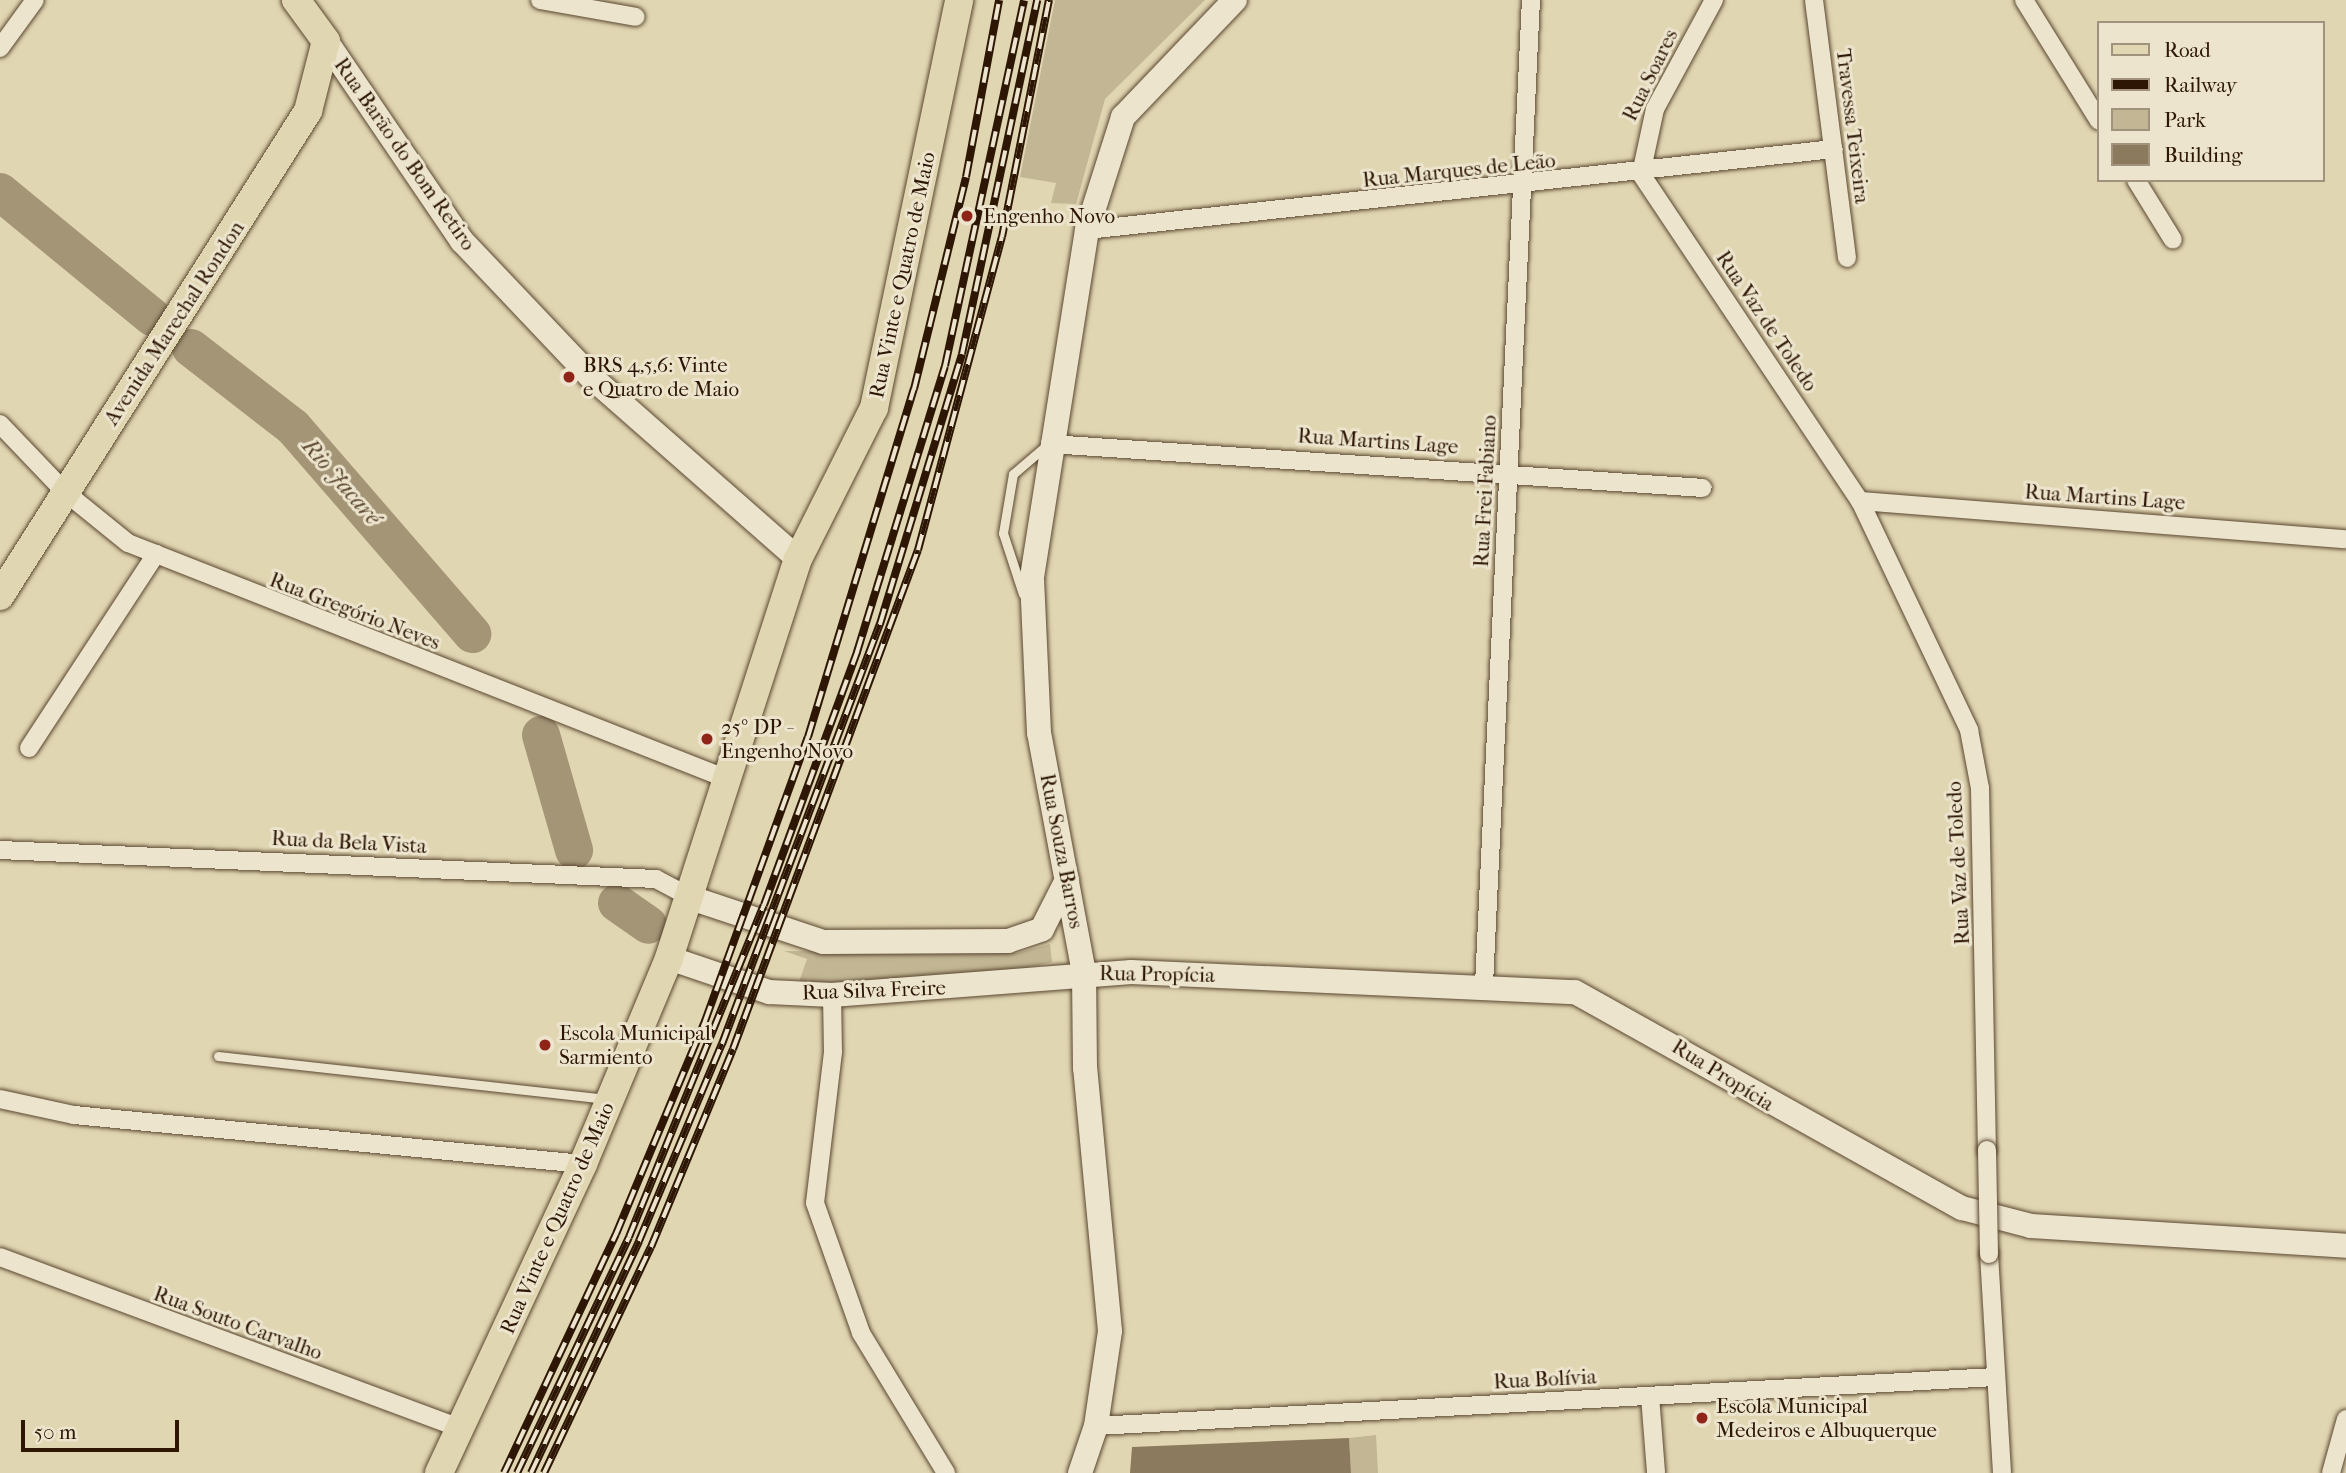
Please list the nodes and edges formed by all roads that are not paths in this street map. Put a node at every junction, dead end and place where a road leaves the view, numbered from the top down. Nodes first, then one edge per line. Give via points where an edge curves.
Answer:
1 (35, 0) edge
2 (296, 0) edge
3 (540, 0) edge
4 (959, 0) edge
5 (1235, 0) edge
6 (1531, 0) edge
7 (1714, 0) edge
8 (1814, 0) edge
9 (2024, 0) edge
10 (636, 16) dead end
11 (326, 41) junction
12 (0, 48) edge
13 (2098, 119) edge
14 (1834, 149) junction
15 (1641, 174) junction
16 (2137, 182) edge
17 (1521, 187) junction
18 (1087, 230) junction
19 (2173, 240) dead end
20 (1847, 258) dead end
21 (0, 424) edge
22 (1050, 444) junction
23 (1508, 474) junction
24 (1703, 488) dead end
25 (65, 492) junction
26 (1860, 501) junction
27 (2346, 539) edge
28 (156, 554) junction
29 (798, 559) junction
30 (0, 596) edge
31 (1030, 615) junction
32 (29, 748) dead end
33 (730, 780) junction
34 (0, 850) edge
35 (1068, 876) junction
36 (691, 898) junction
37 (1078, 936) junction
38 (669, 958) junction
39 (1110, 972) junction
40 (1084, 973) junction
41 (1484, 985) junction
42 (832, 995) junction
43 (218, 1056) dead end
44 (0, 1098) edge
45 (611, 1100) junction
46 (583, 1164) junction
47 (2346, 1246) edge
48 (0, 1257) edge
49 (1996, 1377) junction
50 (1650, 1396) junction
51 (2346, 1419) edge
52 (1096, 1426) junction
53 (462, 1429) junction
54 (439, 1473) edge
55 (946, 1473) edge
56 (1080, 1473) edge
57 (1656, 1473) edge
58 (2001, 1473) edge
59 (2331, 1473) edge

1 - 12 street
2 - 11 main road, Rua Barão do Bom Retiro
3 - 10 street
4 - 29 main road, Rua Vinte e Quatro de Maio via 874,408
5 - 18 main road, Rua Souza Barros via 1123,117
6 - 17 street, Rua Frei Fabiano
7 - 15 street, Rua Soares via 1655,109
8 - 14 street, Travessa Teixeira
9 - 13 street
11 - 25 main road, Avenida Marechal Rondon via 308,111
11 - 29 main road, Rua Barão do Bom Retiro via 462,241 590,376
14 - 15 street, Rua Marques de Leão
14 - 20 street, Travessa Teixeira
15 - 17 street, Rua Marques de Leão
15 - 26 street, Rua Vaz de Toledo
16 - 19 street
17 - 18 street, Rua Marques de Leão
17 - 23 street, Rua Frei Fabiano
18 - 22 main road, Rua Souza Barros
21 - 25 street, Rua Gregório Neves
22 - 23 street, Rua Martins Lage
22 - 31 main road, Rua Souza Barros
22 - 31 lane via 1023,459 1013,474 1003,533
23 - 24 street, Rua Martins Lage
23 - 41 street, Rua Frei Fabiano
25 - 28 street, Rua Gregório Neves via 99,523
25 - 30 main road, Avenida Marechal Rondon
26 - 27 street, Rua Martins Lage
26 - 49 street, Rua Vaz de Toledo, bridge via 1969,730 1980,788 1989,1254
28 - 32 street
28 - 33 street, Rua Gregório Neves
29 - 33 main road, Rua Vinte e Quatro de Maio
31 - 35 main road, Rua Souza Barros via 1039,733
33 - 36 main road, Rua Vinte e Quatro de Maio
34 - 36 street, Rua da Bela Vista via 656,878
35 - 36 main road via 1042,929 1008,941 823,942
35 - 37 main road, Rua Souza Barros
36 - 38 main road, Rua Vinte e Quatro de Maio
37 - 39 main road
37 - 40 main road, Rua Souza Barros
38 - 42 main road, Rua Silva Freire via 769,992
38 - 45 main road, Rua Vinte e Quatro de Maio
39 - 40 main road, Rua Propícia
39 - 41 main road, Rua Propícia
40 - 42 main road, Rua Silva Freire via 1012,984
40 - 52 main road, Rua Souza Barros via 1086,1068 1111,1331
41 - 47 main road, Rua Propícia via 1575,992 1599,1003 1962,1208 2031,1226
42 - 55 street via 833,1052 815,1203 861,1333
43 - 45 lane
44 - 46 street via 86,1116
45 - 46 main road, Rua Vinte e Quatro de Maio
46 - 53 main road, Rua Vinte e Quatro de Maio
48 - 53 street, Rua Souto Carvalho
49 - 50 street, Rua Bolívia
49 - 58 street, Rua Vaz de Toledo
50 - 52 street, Rua Bolívia
50 - 57 street
51 - 59 street
52 - 56 main road, Rua Souza Barros
53 - 54 main road, Rua Vinte e Quatro de Maio

